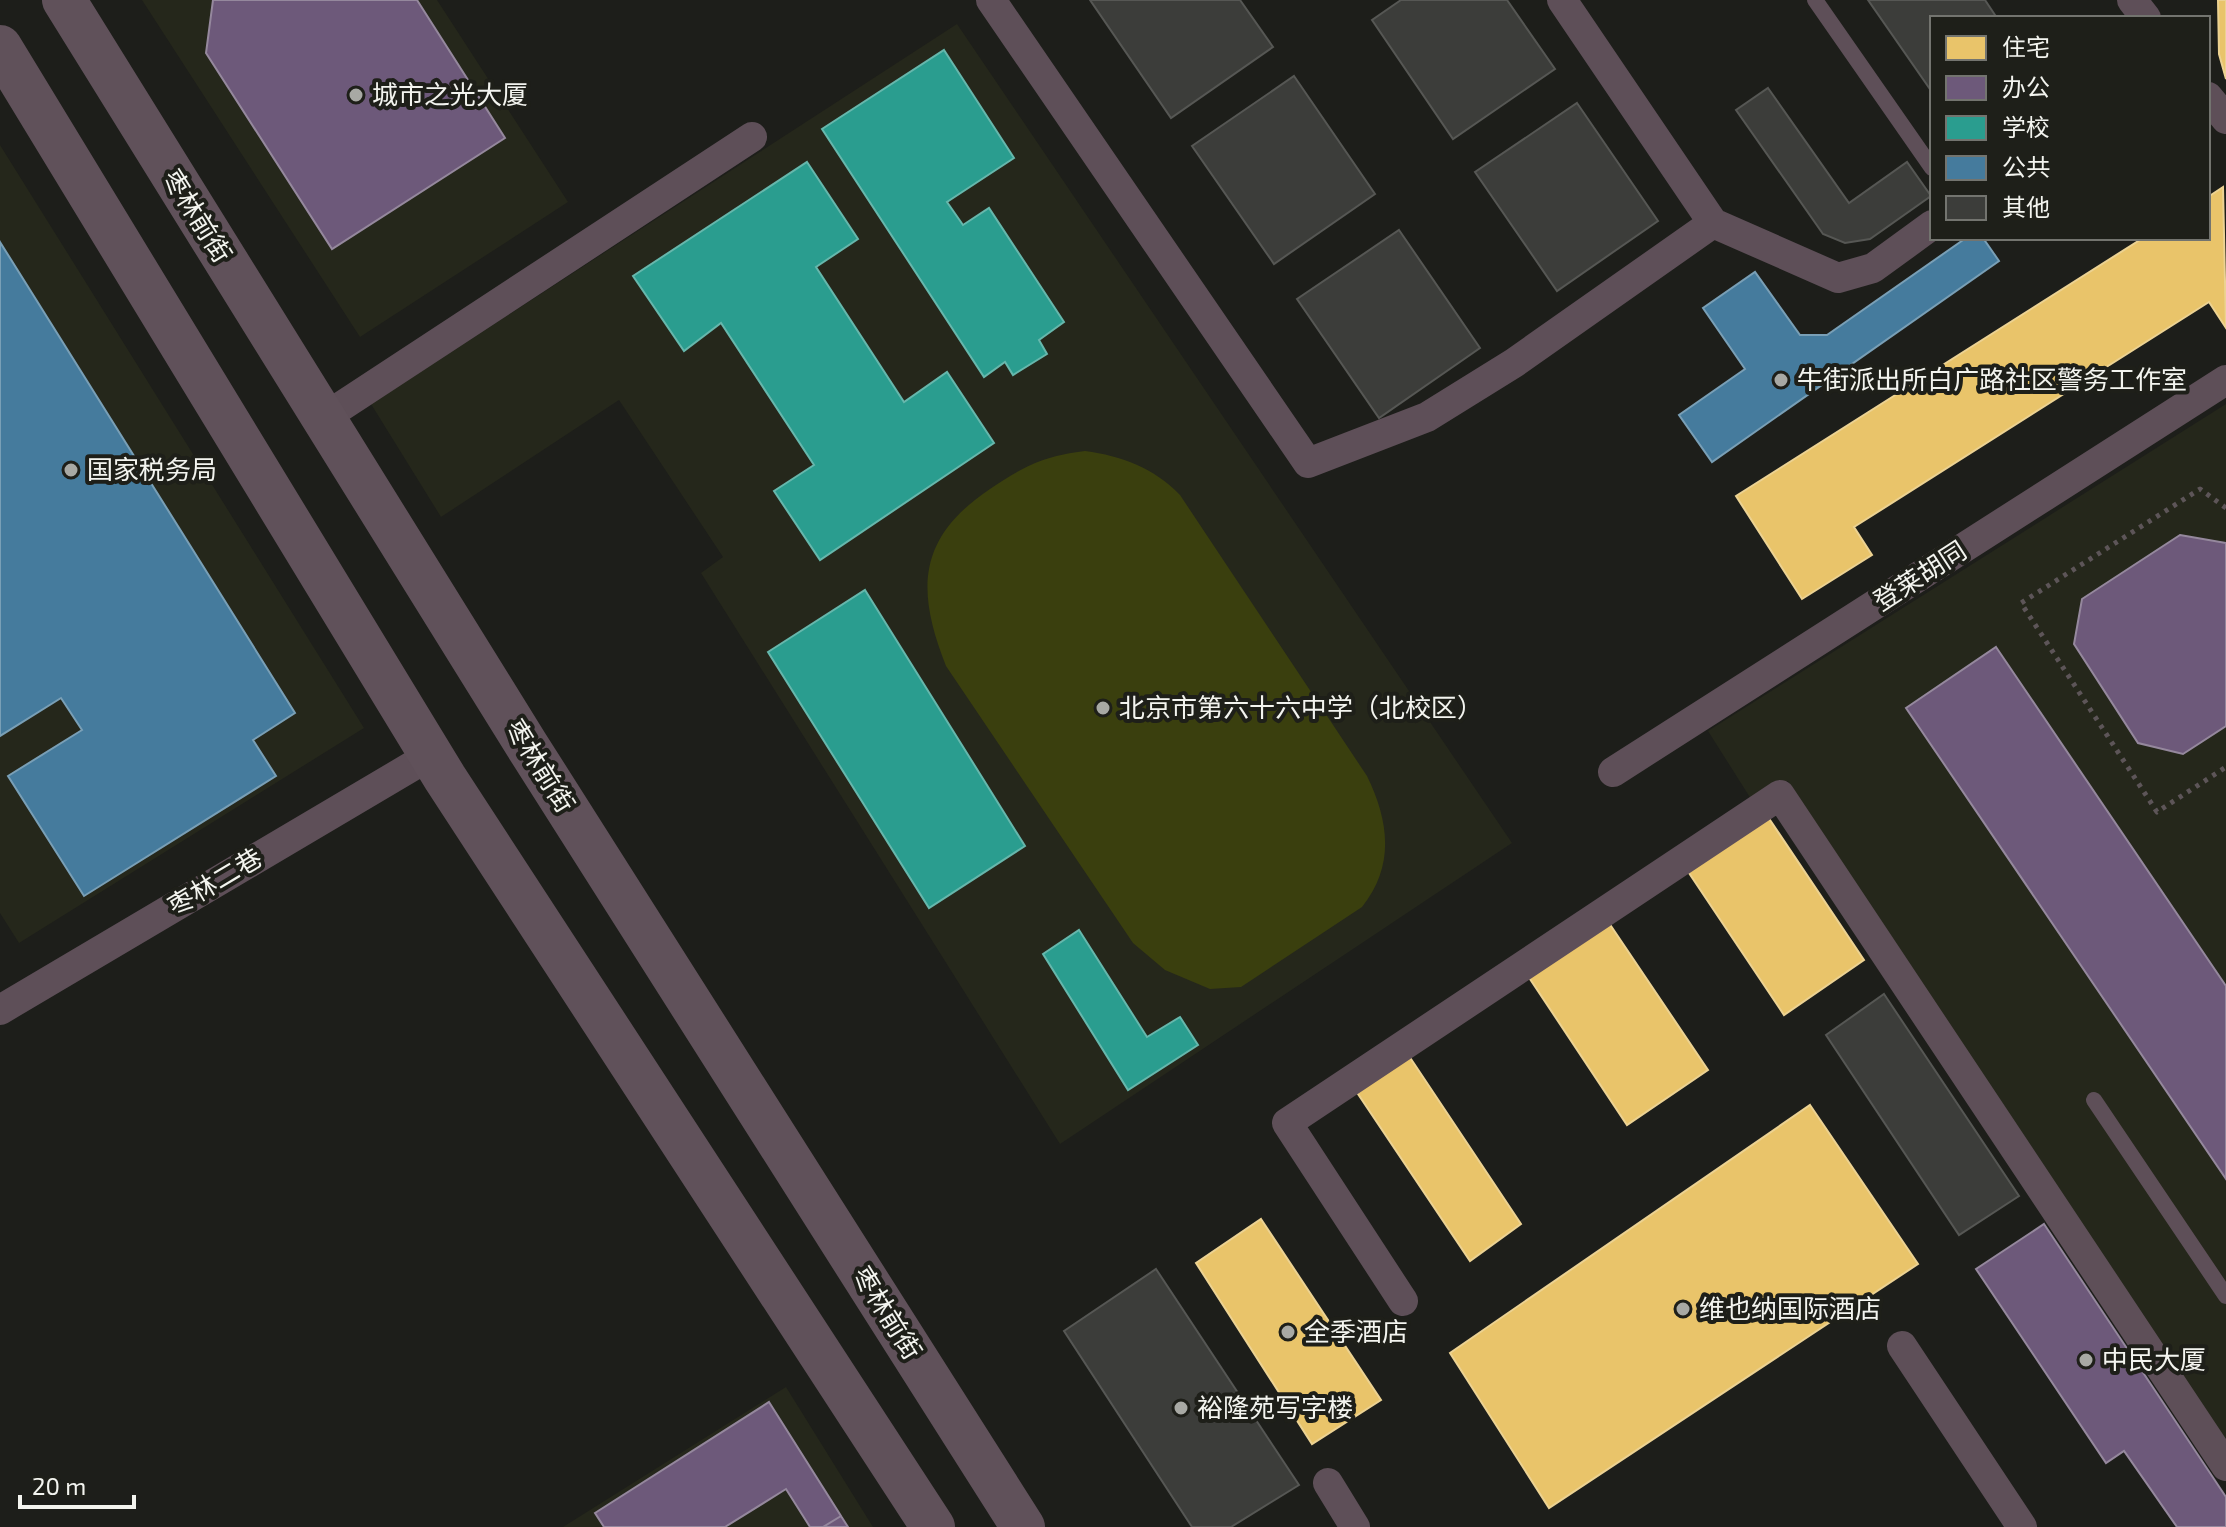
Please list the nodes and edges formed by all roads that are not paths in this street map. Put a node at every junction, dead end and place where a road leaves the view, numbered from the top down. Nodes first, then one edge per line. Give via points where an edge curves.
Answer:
1 (64, 0) edge
2 (991, 0) edge
3 (1562, 0) edge
4 (1815, 0) edge
5 (2132, 0) edge
6 (2144, 16) edge
7 (0, 47) edge
8 (2210, 99) edge
9 (2226, 119) edge
10 (752, 137) dead end
11 (1930, 165) edge
12 (1713, 223) junction
13 (1930, 226) edge
14 (2226, 380) edge
15 (322, 419) junction
16 (431, 755) junction
17 (1613, 772) dead end
18 (0, 1010) edge
19 (2094, 1100) dead end
20 (2226, 1296) edge
21 (1403, 1301) dead end
22 (1902, 1346) dead end
23 (2226, 1466) edge
24 (1328, 1483) dead end
25 (933, 1527) edge
26 (1023, 1527) edge
27 (1355, 1527) edge
28 (2022, 1527) edge

1 - 15 main road, 枣林前街
2 - 12 street via 1308,463 1427,417 1514,363
3 - 12 street
4 - 11 lane
5 - 6 street
7 - 16 main road
8 - 9 street
10 - 15 street
12 - 13 street via 1838,278 1873,268
14 - 17 street, 登莱胡同
15 - 26 main road, 枣林前街
16 - 18 street, 枣林二巷
16 - 25 main road
19 - 20 lane
21 - 23 street via 1287,1123 1780,795
22 - 28 street
24 - 27 street

